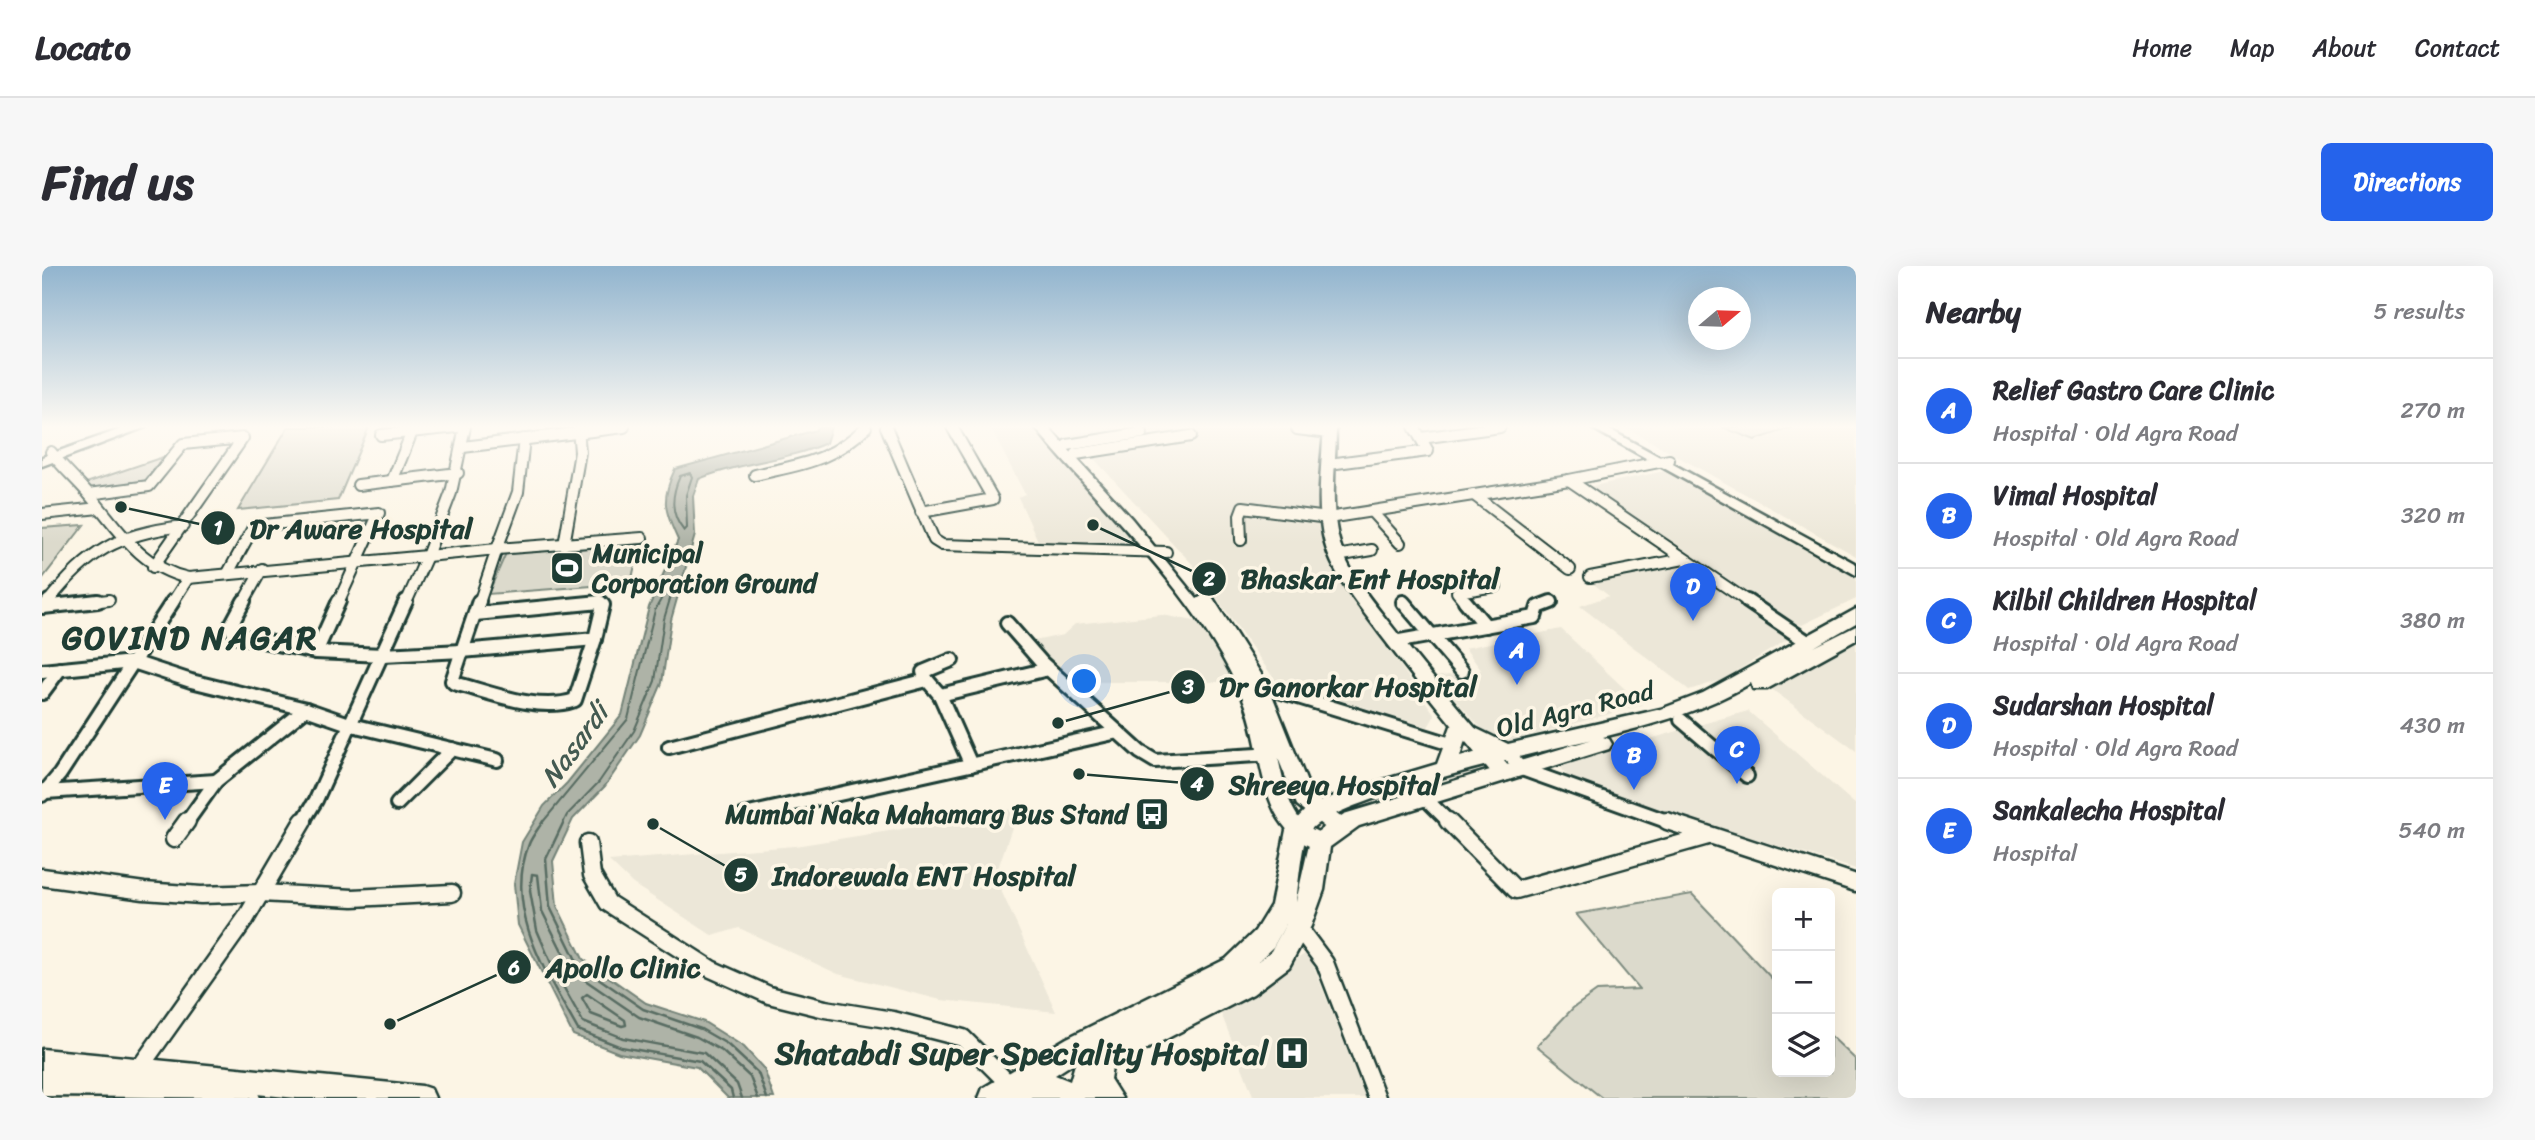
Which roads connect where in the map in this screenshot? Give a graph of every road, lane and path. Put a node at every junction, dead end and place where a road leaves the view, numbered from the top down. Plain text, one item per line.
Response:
1 (58, 466) edge
2 (165, 466) edge
3 (224, 466) edge
4 (398, 466) edge
5 (459, 466) edge
6 (521, 466) edge
7 (578, 466) edge
8 (792, 466) edge
9 (903, 466) edge
10 (974, 466) edge
11 (1078, 466) edge
12 (1085, 466) edge
13 (1329, 466) edge
14 (1641, 466) edge
15 (1673, 466) edge
16 (1674, 466) edge
17 (458, 473) junction
18 (755, 475) dead end
19 (1569, 480) junction
20 (392, 481) junction
21 (358, 485) dead end
22 (89, 494) junction
23 (1474, 495) junction
24 (99, 508) junction
25 (921, 512) junction
26 (1371, 512) junction
27 (42, 514) edge
28 (1328, 518) junction
29 (183, 526) junction
30 (1644, 526) junction
31 (1656, 535) dead end
32 (642, 538) dead end
33 (124, 540) junction
34 (1241, 540) dead end
35 (1400, 543) dead end
36 (564, 545) junction
37 (497, 549) junction
38 (1372, 550) dead end
39 (1159, 552) junction
40 (426, 556) junction
41 (1337, 556) junction
42 (1684, 559) junction
43 (357, 561) junction
44 (1856, 562) edge
45 (153, 567) junction
46 (262, 569) junction
47 (1570, 569) dead end
48 (1856, 570) edge
49 (228, 573) junction
50 (1590, 577) dead end
51 (188, 578) junction
52 (1496, 586) dead end
53 (109, 600) dead end
54 (1403, 602) dead end
55 (1550, 603) dead end
56 (44, 607) edge
57 (475, 614) junction
58 (1856, 615) edge
59 (1007, 624) dead end
60 (1486, 626) junction
61 (1856, 632) edge
62 (1430, 635) junction
63 (594, 639) junction
64 (1806, 641) junction
65 (1394, 642) junction
66 (462, 651) junction
67 (316, 652) junction
68 (383, 656) junction
69 (952, 660) dead end
70 (133, 662) junction
71 (1048, 668) junction
72 (60, 669) junction
73 (42, 671) edge
74 (1462, 671) dead end
75 (927, 680) junction
76 (1259, 685) junction
77 (42, 693) edge
78 (940, 695) junction
79 (306, 709) junction
80 (1681, 720) junction
81 (352, 725) junction
82 (1118, 732) junction
83 (1460, 736) junction
84 (669, 747) dead end
85 (452, 749) junction
86 (1276, 754) junction
87 (1491, 756) junction
88 (497, 760) dead end
89 (971, 765) junction
90 (1446, 769) junction
91 (1507, 773) junction
92 (1747, 776) dead end
93 (216, 781) junction
94 (43, 793) edge
95 (1426, 799) junction
96 (397, 804) dead end
97 (1317, 811) junction
98 (744, 815) dead end
99 (1346, 824) junction
100 (1297, 830) junction
101 (1708, 836) junction
102 (174, 839) dead end
103 (1319, 842) junction
104 (588, 843) dead end
105 (42, 877) edge
106 (1856, 883) edge
107 (261, 893) junction
108 (452, 893) dead end
109 (1291, 916) junction
110 (1102, 1046) junction
111 (42, 1061) edge
112 (138, 1070) junction
113 (42, 1083) edge
114 (1002, 1093) edge
115 (246, 1098) edge
116 (422, 1098) edge
117 (1079, 1098) edge
118 (1108, 1098) edge
119 (1377, 1098) edge

1 - 22 street
2 - 22 street
3 - 29 street
4 - 20 street
5 - 17 street
6 - 37 street
7 - 36 street
8 - 18 street
9 - 25 street
10 - 25 street
11 - 39 main road
12 - 39 main road
13 - 28 main road
14 - 19 street
15 - 48 main road
16 - 44 main road
17 - 20 street
17 - 40 street
19 - 23 street
19 - 30 street
20 - 21 street
22 - 24 street
23 - 26 street
23 - 47 street
24 - 27 street
24 - 33 street
25 - 39 street
26 - 28 street
26 - 35 street
28 - 34 street
28 - 41 main road
29 - 33 street
29 - 45 street
30 - 31 street
30 - 42 street
32 - 36 street
33 - 45 street
33 - 56 street
36 - 37 street
37 - 40 street
37 - 57 street
38 - 41 street
39 - 76 main road
39 - 86 main road
40 - 43 street
40 - 68 street
41 - 65 main road
42 - 50 street
42 - 64 street
43 - 46 street
43 - 49 street
43 - 67 street
45 - 51 street
46 - 49 street
46 - 67 street
49 - 51 street
51 - 70 street
52 - 60 street
53 - 56 street
54 - 62 street
55 - 60 street
57 - 63 street
57 - 66 street
58 - 64 main road, Old Agra Road
59 - 71 street
60 - 62 street
61 - 80 main road, Old Agra Road
62 - 65 street
62 - 74 street
63 - 66 street
63 - 66 street
64 - 87 main road, Old Agra Road
65 - 83 main road
66 - 68 street
67 - 68 street
68 - 81 street
69 - 75 street
70 - 72 street
70 - 79 street
70 - 94 street
71 - 78 street
71 - 82 street
72 - 73 street
72 - 77 street
75 - 78 street
75 - 84 street
76 - 83 street
76 - 86 main road
78 - 89 street
79 - 81 street
79 - 93 street
80 - 91 main road, Old Agra Road
80 - 92 street
81 - 85 street
81 - 107 street
82 - 86 street
82 - 89 street
83 - 87 main road
83 - 87 main road
83 - 90 main road
85 - 88 street
85 - 96 street
86 - 97 main road
86 - 100 main road
87 - 90 main road, Old Agra Road
87 - 91 main road
87 - 91 street
89 - 98 street
90 - 97 main road, Old Agra Road
91 - 95 main road, Old Agra Road
91 - 101 street
93 - 94 street
93 - 102 street
95 - 99 main road, Old Agra Road
95 - 101 street
97 - 99 main road
97 - 100 main road, Old Agra Road
99 - 103 main road, Old Agra Road
100 - 103 main road
100 - 109 main road
101 - 106 street
103 - 109 main road
104 - 114 street
105 - 107 street
107 - 108 street
107 - 112 street
109 - 110 main road
109 - 119 street
110 - 114 main road
110 - 117 main road
110 - 118 main road
111 - 112 main road
112 - 116 main road
113 - 115 main road
114 - 117 main road

